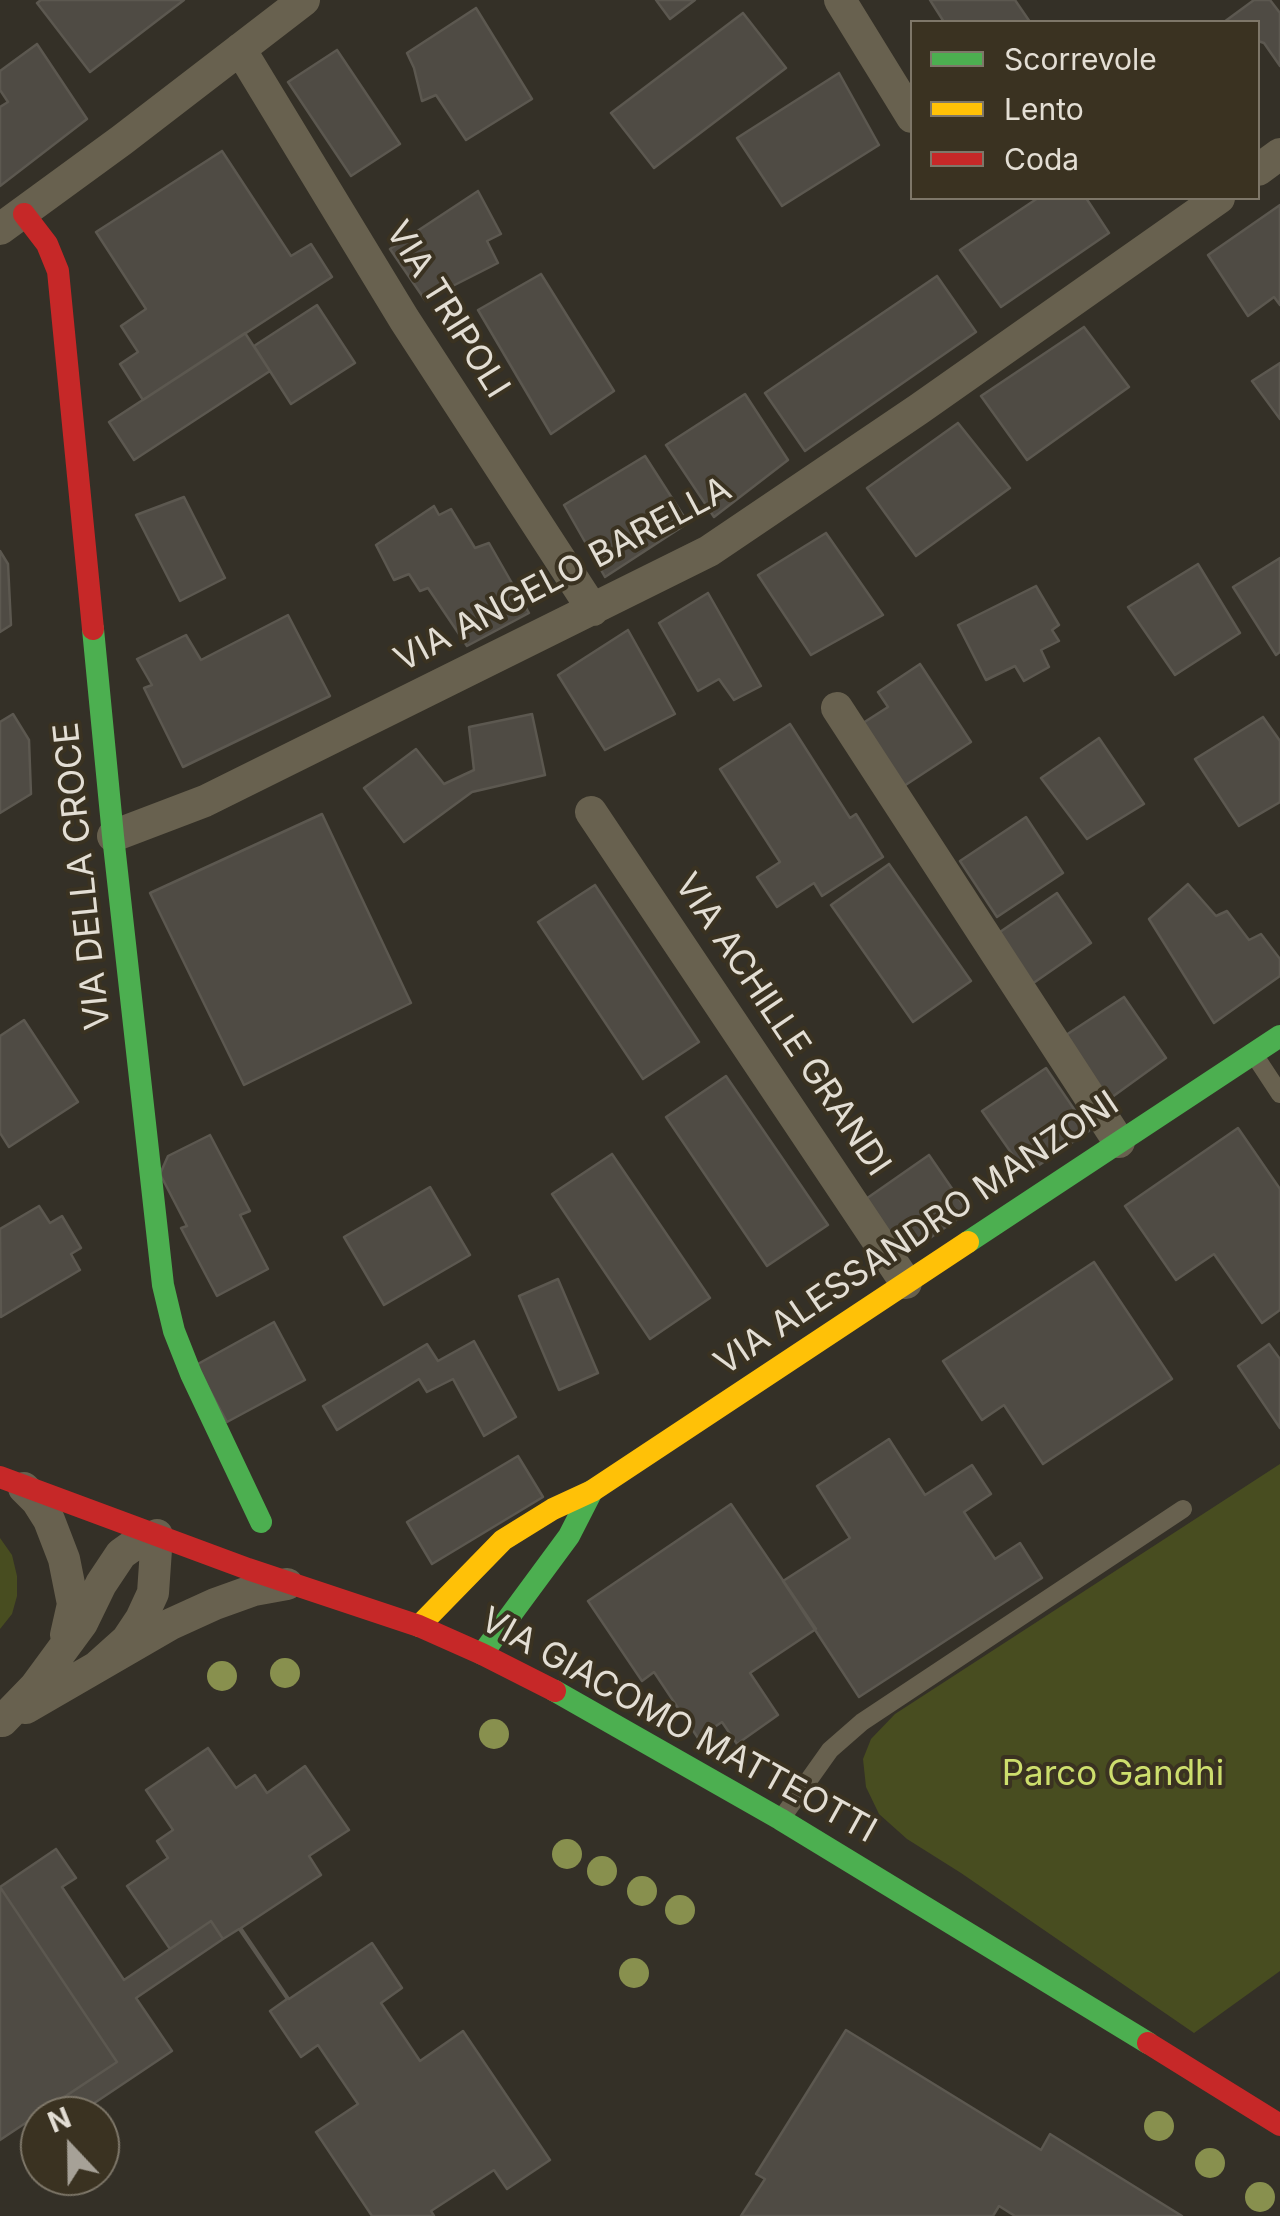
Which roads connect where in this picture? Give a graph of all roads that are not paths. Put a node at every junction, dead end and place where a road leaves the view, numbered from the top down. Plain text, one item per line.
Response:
1 (304, 0) edge
2 (840, 0) edge
3 (240, 50) junction
4 (910, 114) edge
5 (1215, 200) edge
6 (12, 222) edge
7 (594, 610) junction
8 (837, 708) dead end
9 (591, 812) dead end
10 (113, 836) junction
11 (1280, 1036) edge
12 (1254, 1054) junction
13 (1280, 1094) edge
14 (1119, 1142) junction
15 (906, 1283) junction
16 (10, 1480) edge
17 (592, 1491) junction
18 (1182, 1510) dead end
19 (260, 1522) dead end
20 (156, 1535) junction
21 (292, 1584) junction
22 (418, 1626) junction
23 (60, 1651) junction
24 (482, 1654) junction
25 (98, 1666) junction
26 (1, 1721) edge
27 (780, 1819) junction
28 (1280, 2125) edge

1 - 3 street
2 - 4 street
3 - 6 street
3 - 7 street, VIA TRIPOLI
5 - 7 street, VIA ANGELO BARELLA
6 - 10 street, VIA DELLA CROCE
7 - 10 street, VIA ANGELO BARELLA
8 - 14 street
9 - 15 street, VIA ACHILLE GRANDI
10 - 19 street, VIA DELLA CROCE
11 - 12 street, VIA ALESSANDRO MANZONI
12 - 13 lane
12 - 14 street, VIA ALESSANDRO MANZONI
14 - 15 street, VIA ALESSANDRO MANZONI
15 - 17 street, VIA ALESSANDRO MANZONI
16 - 20 street, VIA GIACOMO MATTEOTTI
16 - 23 street
17 - 22 street, VIA ALESSANDRO MANZONI
17 - 24 street, VIA ALESSANDRO MANZONI
18 - 27 lane
20 - 21 street, VIA GIACOMO MATTEOTTI
20 - 23 street
20 - 25 street
21 - 22 street, VIA GIACOMO MATTEOTTI
21 - 25 street
22 - 24 street, VIA GIACOMO MATTEOTTI
23 - 26 street
24 - 27 street, VIA GIACOMO MATTEOTTI
25 - 26 street
27 - 28 street, VIA GIACOMO MATTEOTTI

